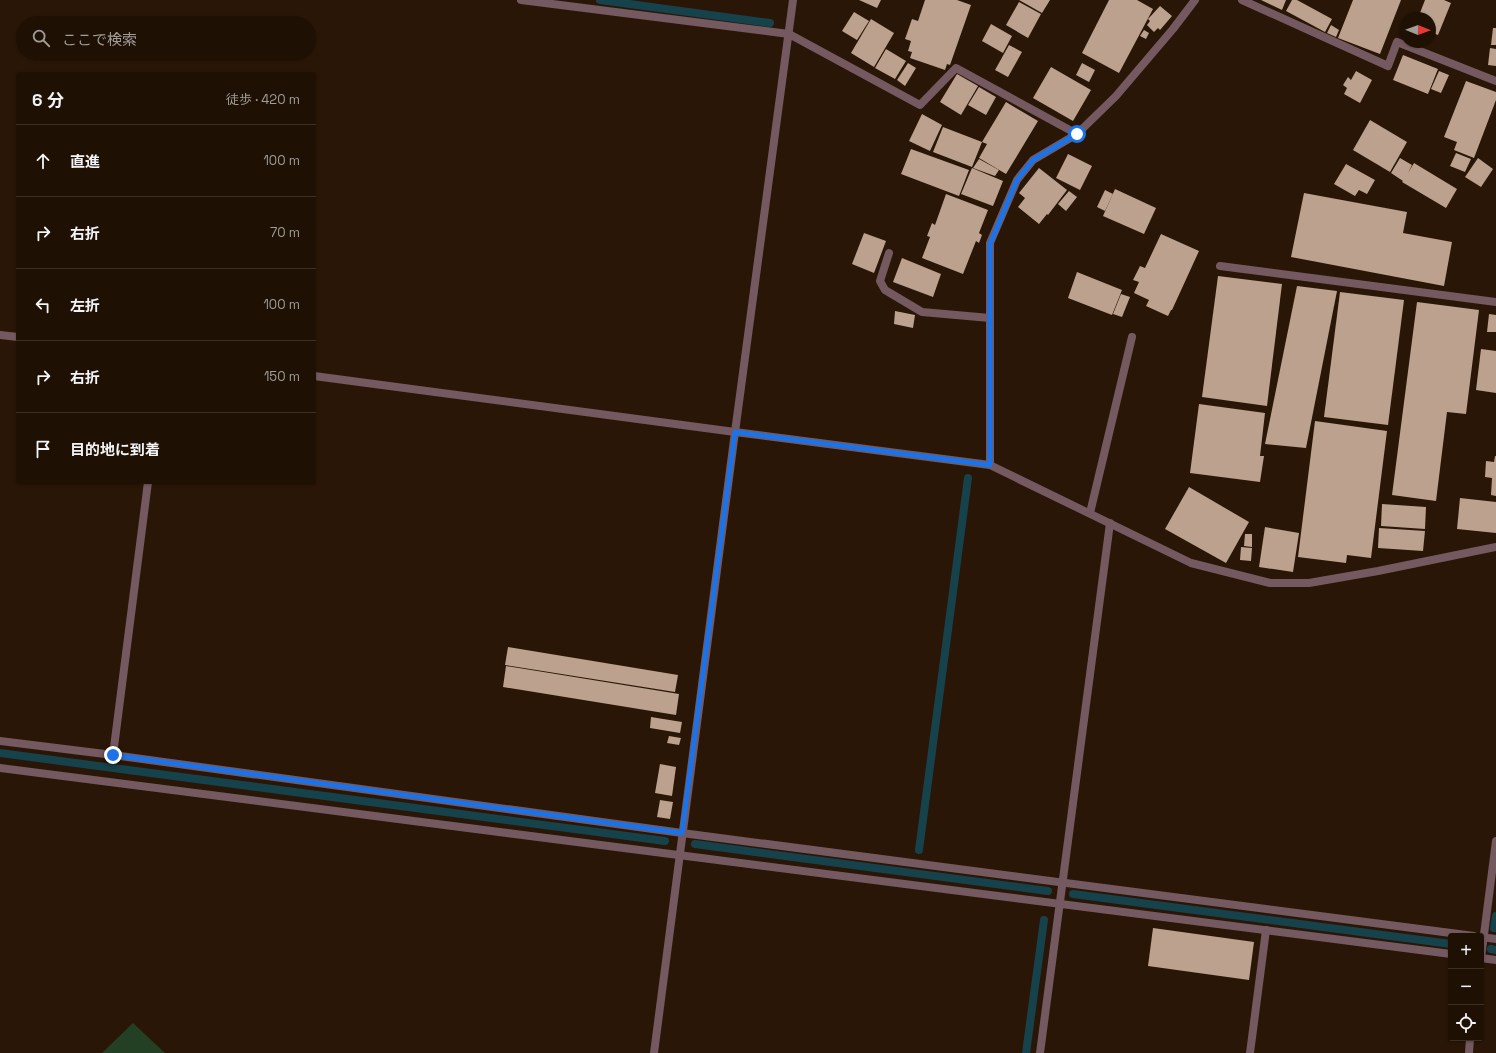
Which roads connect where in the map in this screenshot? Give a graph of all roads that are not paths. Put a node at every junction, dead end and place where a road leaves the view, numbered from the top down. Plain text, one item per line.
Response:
1 (521, 0) edge
2 (793, 0) edge
3 (1195, 0) edge
4 (1242, 0) edge
5 (788, 34) junction
6 (1496, 81) edge
7 (1077, 134) junction
8 (889, 253) dead end
9 (1220, 266) dead end
10 (1496, 302) edge
11 (990, 318) junction
12 (0, 335) edge
13 (16, 337) edge
14 (1132, 337) dead end
15 (316, 376) edge
16 (735, 432) junction
17 (990, 465) junction
18 (148, 484) edge
19 (1090, 513) junction
20 (1110, 523) junction
21 (1496, 547) edge
22 (0, 741) edge
23 (113, 755) junction
24 (0, 768) edge
25 (682, 833) junction
26 (1496, 841) edge
27 (679, 855) junction
28 (1062, 882) junction
29 (1060, 904) junction
30 (1266, 930) junction
31 (1451, 933) edge
32 (1483, 933) edge
33 (1484, 937) edge
34 (1496, 939) edge
35 (1448, 954) edge
36 (1484, 958) edge
37 (1496, 960) edge
38 (1470, 1041) edge
39 (654, 1053) edge
40 (1040, 1053) edge
41 (1250, 1053) edge
42 (1468, 1053) edge

1 - 5 street
2 - 5 street
3 - 7 street
4 - 6 street
5 - 7 street
5 - 16 street
7 - 11 street
8 - 11 street
9 - 10 street
11 - 17 street
12 - 13 street
14 - 19 street
15 - 16 street
16 - 17 street
16 - 25 street
17 - 19 street
18 - 23 street
19 - 20 street
20 - 21 street
20 - 28 street
22 - 23 street
23 - 25 street
24 - 27 street
25 - 27 street
25 - 28 street
26 - 32 street
27 - 29 street
27 - 39 street
28 - 29 street
28 - 31 street
29 - 30 street
29 - 40 street
30 - 35 street
30 - 41 street
33 - 34 street
36 - 37 street
38 - 42 street

